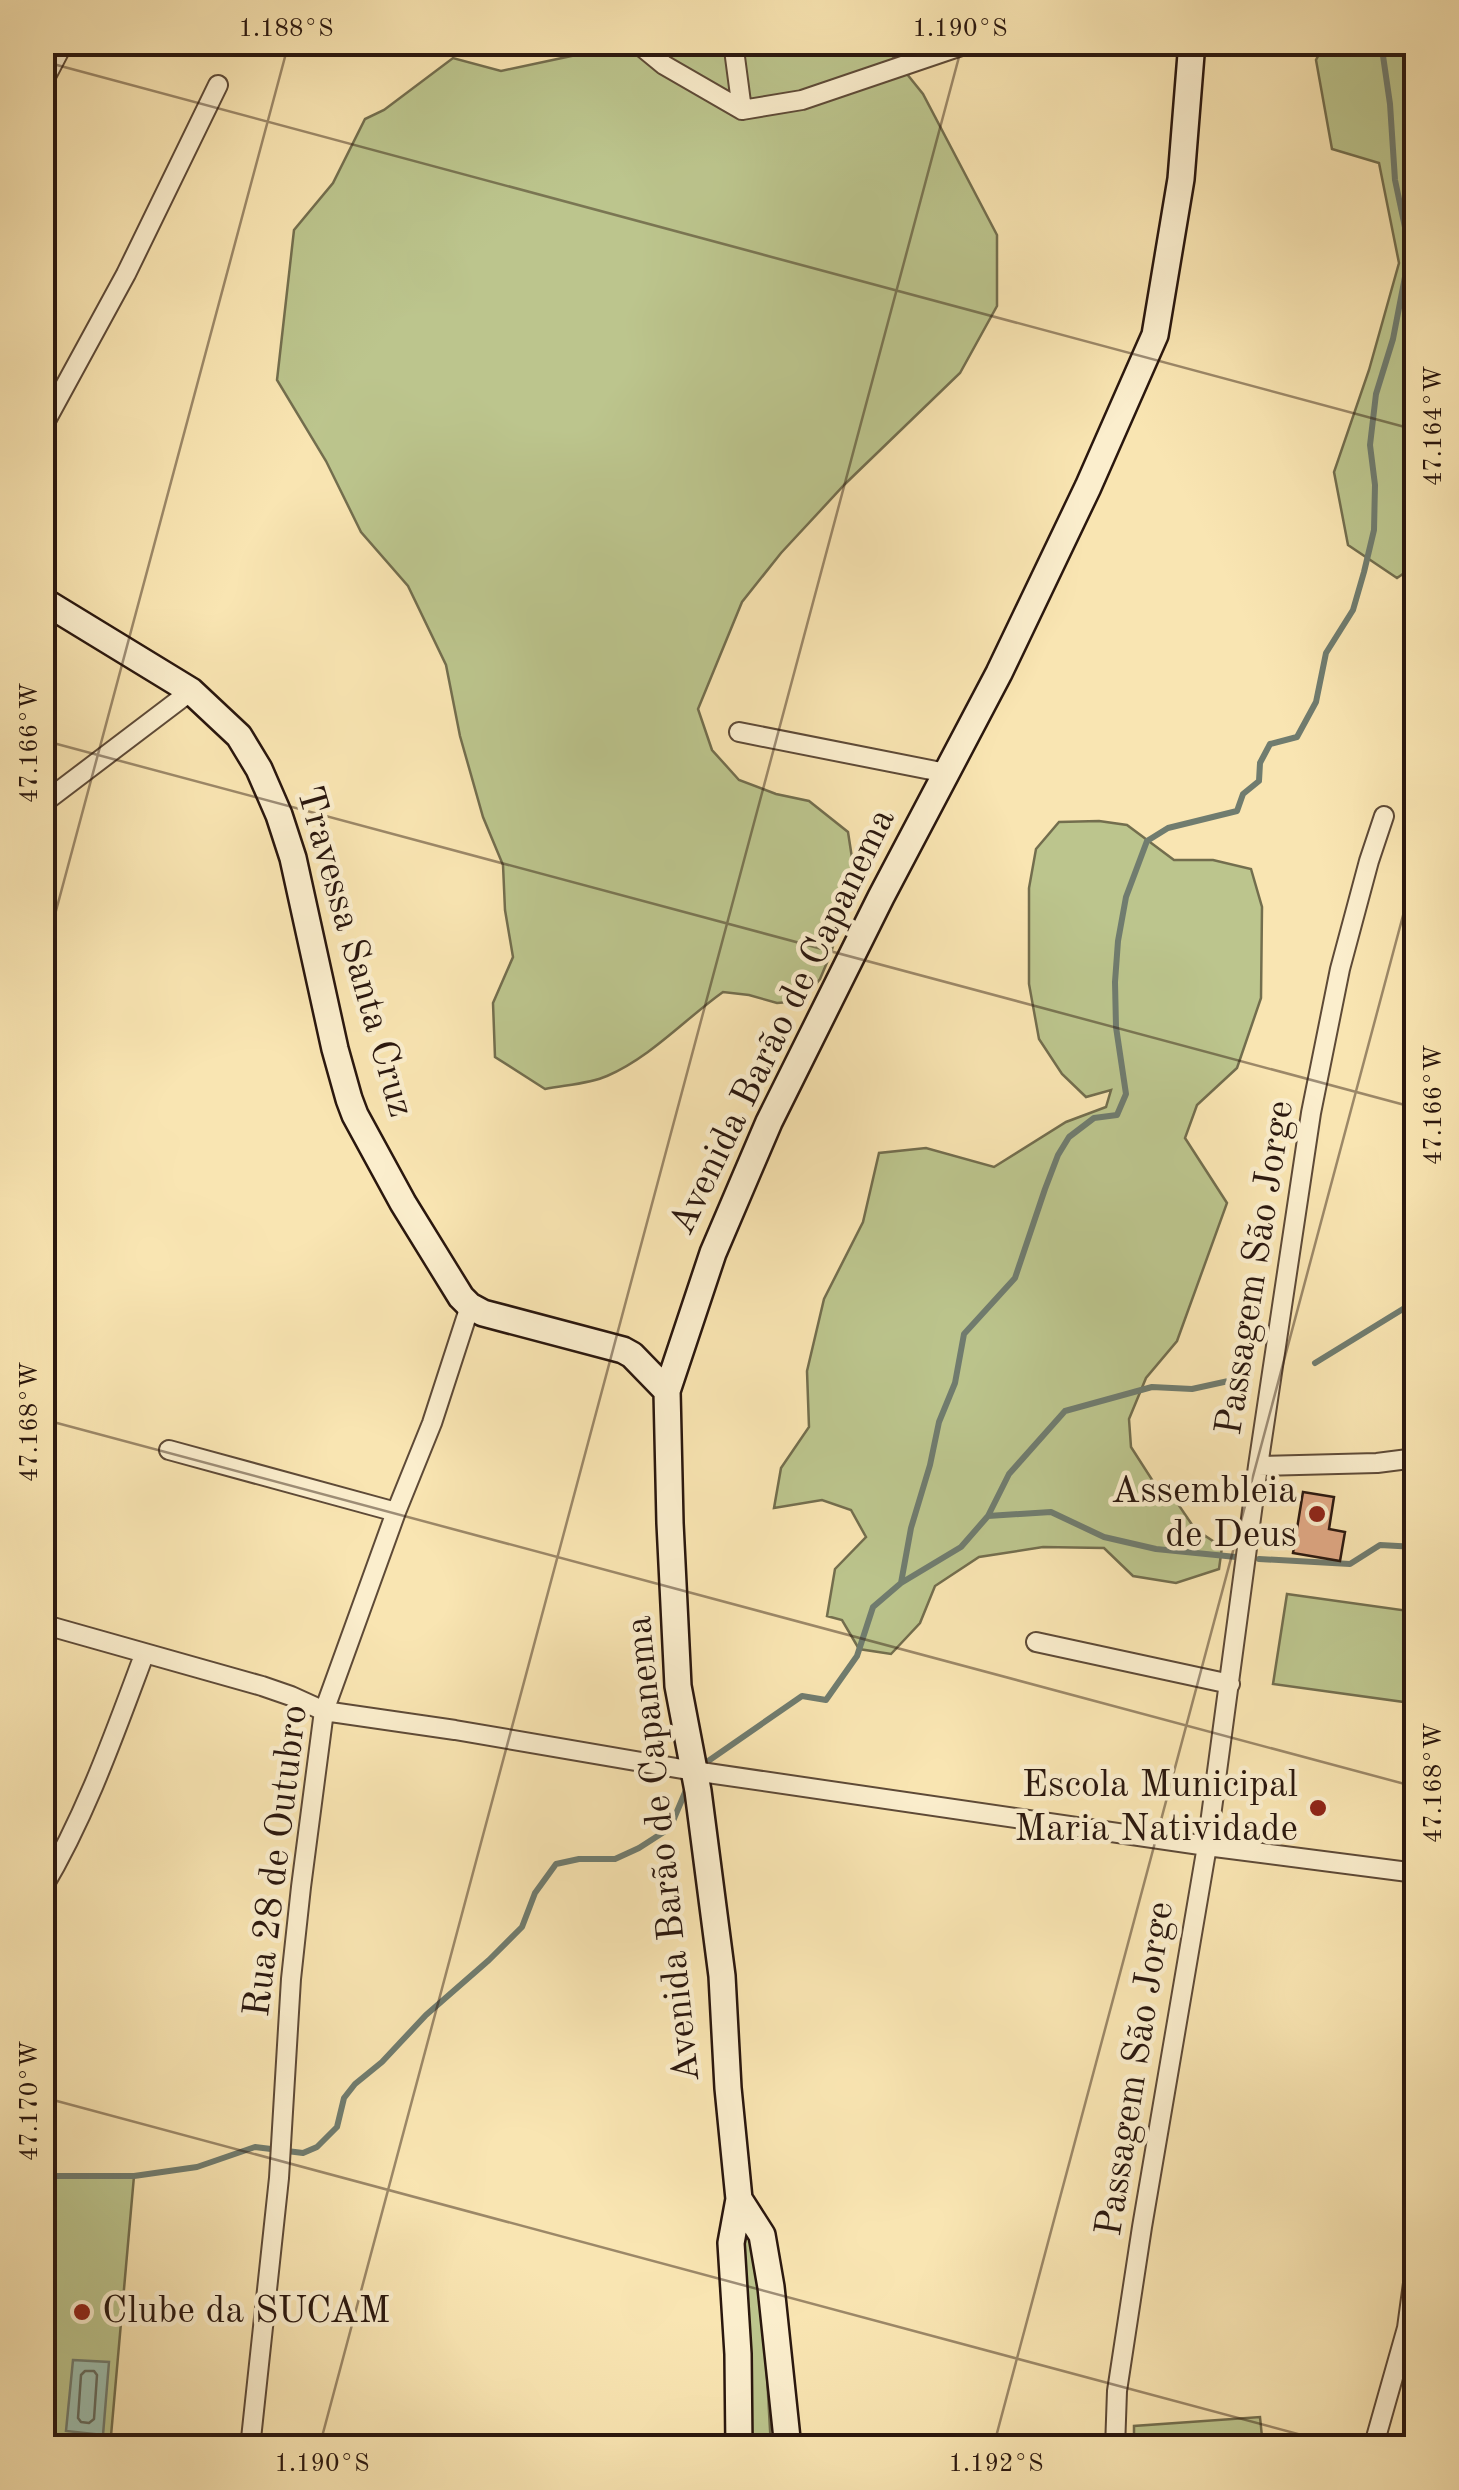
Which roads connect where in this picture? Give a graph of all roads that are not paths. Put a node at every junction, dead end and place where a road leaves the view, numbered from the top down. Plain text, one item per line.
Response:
1 (64, 42) edge
2 (636, 42) edge
3 (733, 42) edge
4 (973, 42) edge
5 (1192, 42) edge
6 (42, 84) edge
7 (218, 85) dead end
8 (742, 110) junction
9 (42, 428) edge
10 (42, 600) edge
11 (192, 691) junction
12 (739, 732) dead end
13 (946, 773) junction
14 (42, 804) edge
15 (1384, 816) dead end
16 (470, 1306) junction
17 (667, 1391) junction
18 (170, 1450) dead end
19 (1416, 1458) edge
20 (1258, 1466) junction
21 (396, 1512) junction
22 (42, 1624) edge
23 (1036, 1642) dead end
24 (144, 1654) junction
25 (1230, 1684) junction
26 (324, 1711) junction
27 (694, 1771) junction
28 (1206, 1846) junction
29 (1416, 1873) edge
30 (42, 1889) edge
31 (739, 2199) junction
32 (1416, 2261) edge
33 (1412, 2330) edge
34 (250, 2448) edge
35 (739, 2448) edge
36 (788, 2448) edge
37 (1115, 2448) edge
38 (1373, 2448) edge

1 - 6 street
2 - 8 street
3 - 8 street
4 - 8 street
5 - 13 street, Avenida Barão de Capanema
7 - 9 street
10 - 11 street, Travessa Santa Cruz
11 - 14 street
11 - 16 street, Travessa Santa Cruz
12 - 13 street
13 - 17 street, Avenida Barão de Capanema
15 - 20 street, Passagem São Jorge
16 - 17 street
16 - 21 street, Rua 28 de Outubro
17 - 27 street, Avenida Barão de Capanema
18 - 21 street
19 - 20 street
20 - 25 street, Passagem São Jorge
21 - 26 street, Rua 28 de Outubro
22 - 24 street
23 - 25 street
24 - 26 street
24 - 30 street
25 - 28 street, Passagem São Jorge
26 - 27 street
26 - 34 street, Rua 28 de Outubro
27 - 28 street
27 - 31 street, Avenida Barão de Capanema
28 - 29 street
28 - 37 street, Passagem São Jorge
31 - 35 street, Avenida Barão de Capanema
31 - 36 street, Avenida Barão de Capanema
32 - 33 street
33 - 38 street

